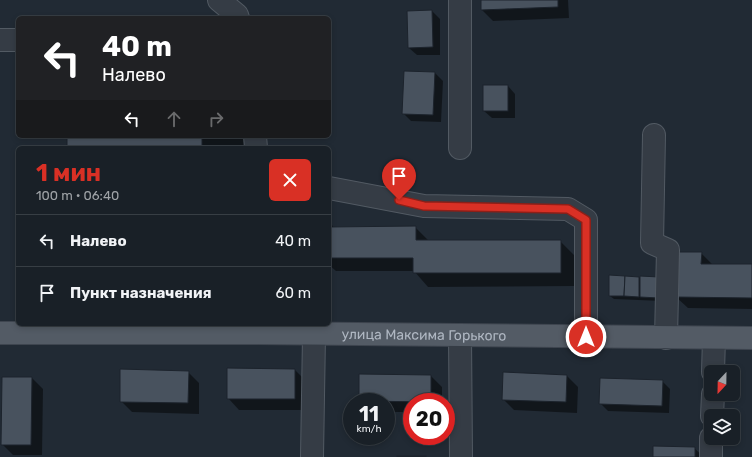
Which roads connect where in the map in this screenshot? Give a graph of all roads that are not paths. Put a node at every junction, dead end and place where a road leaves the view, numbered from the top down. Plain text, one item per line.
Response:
1 (219, 0) edge
2 (460, 0) edge
3 (236, 16) edge
4 (0, 40) edge
5 (16, 40) edge
6 (654, 135) dead end
7 (460, 148) dead end
8 (331, 188) edge
9 (257, 329) edge
10 (0, 334) edge
11 (314, 335) junction
12 (460, 336) junction
13 (586, 337) junction
14 (666, 338) junction
15 (714, 338) junction
16 (752, 338) edge
17 (713, 365) edge
18 (711, 445) edge
19 (312, 457) edge
20 (461, 457) edge
21 (711, 457) edge

1 - 3 street
2 - 7 street
4 - 5 street
6 - 14 street
8 - 13 street
9 - 10 main road, улица Максима Горького
9 - 11 main road, улица Максима Горького
11 - 12 main road, улица Максима Горького
11 - 19 street
12 - 13 main road, улица Максима Горького
12 - 20 street
13 - 14 main road, улица Максима Горького
14 - 15 main road, улица Максима Горького
15 - 16 main road, улица Максима Горького
15 - 17 street
18 - 21 street

